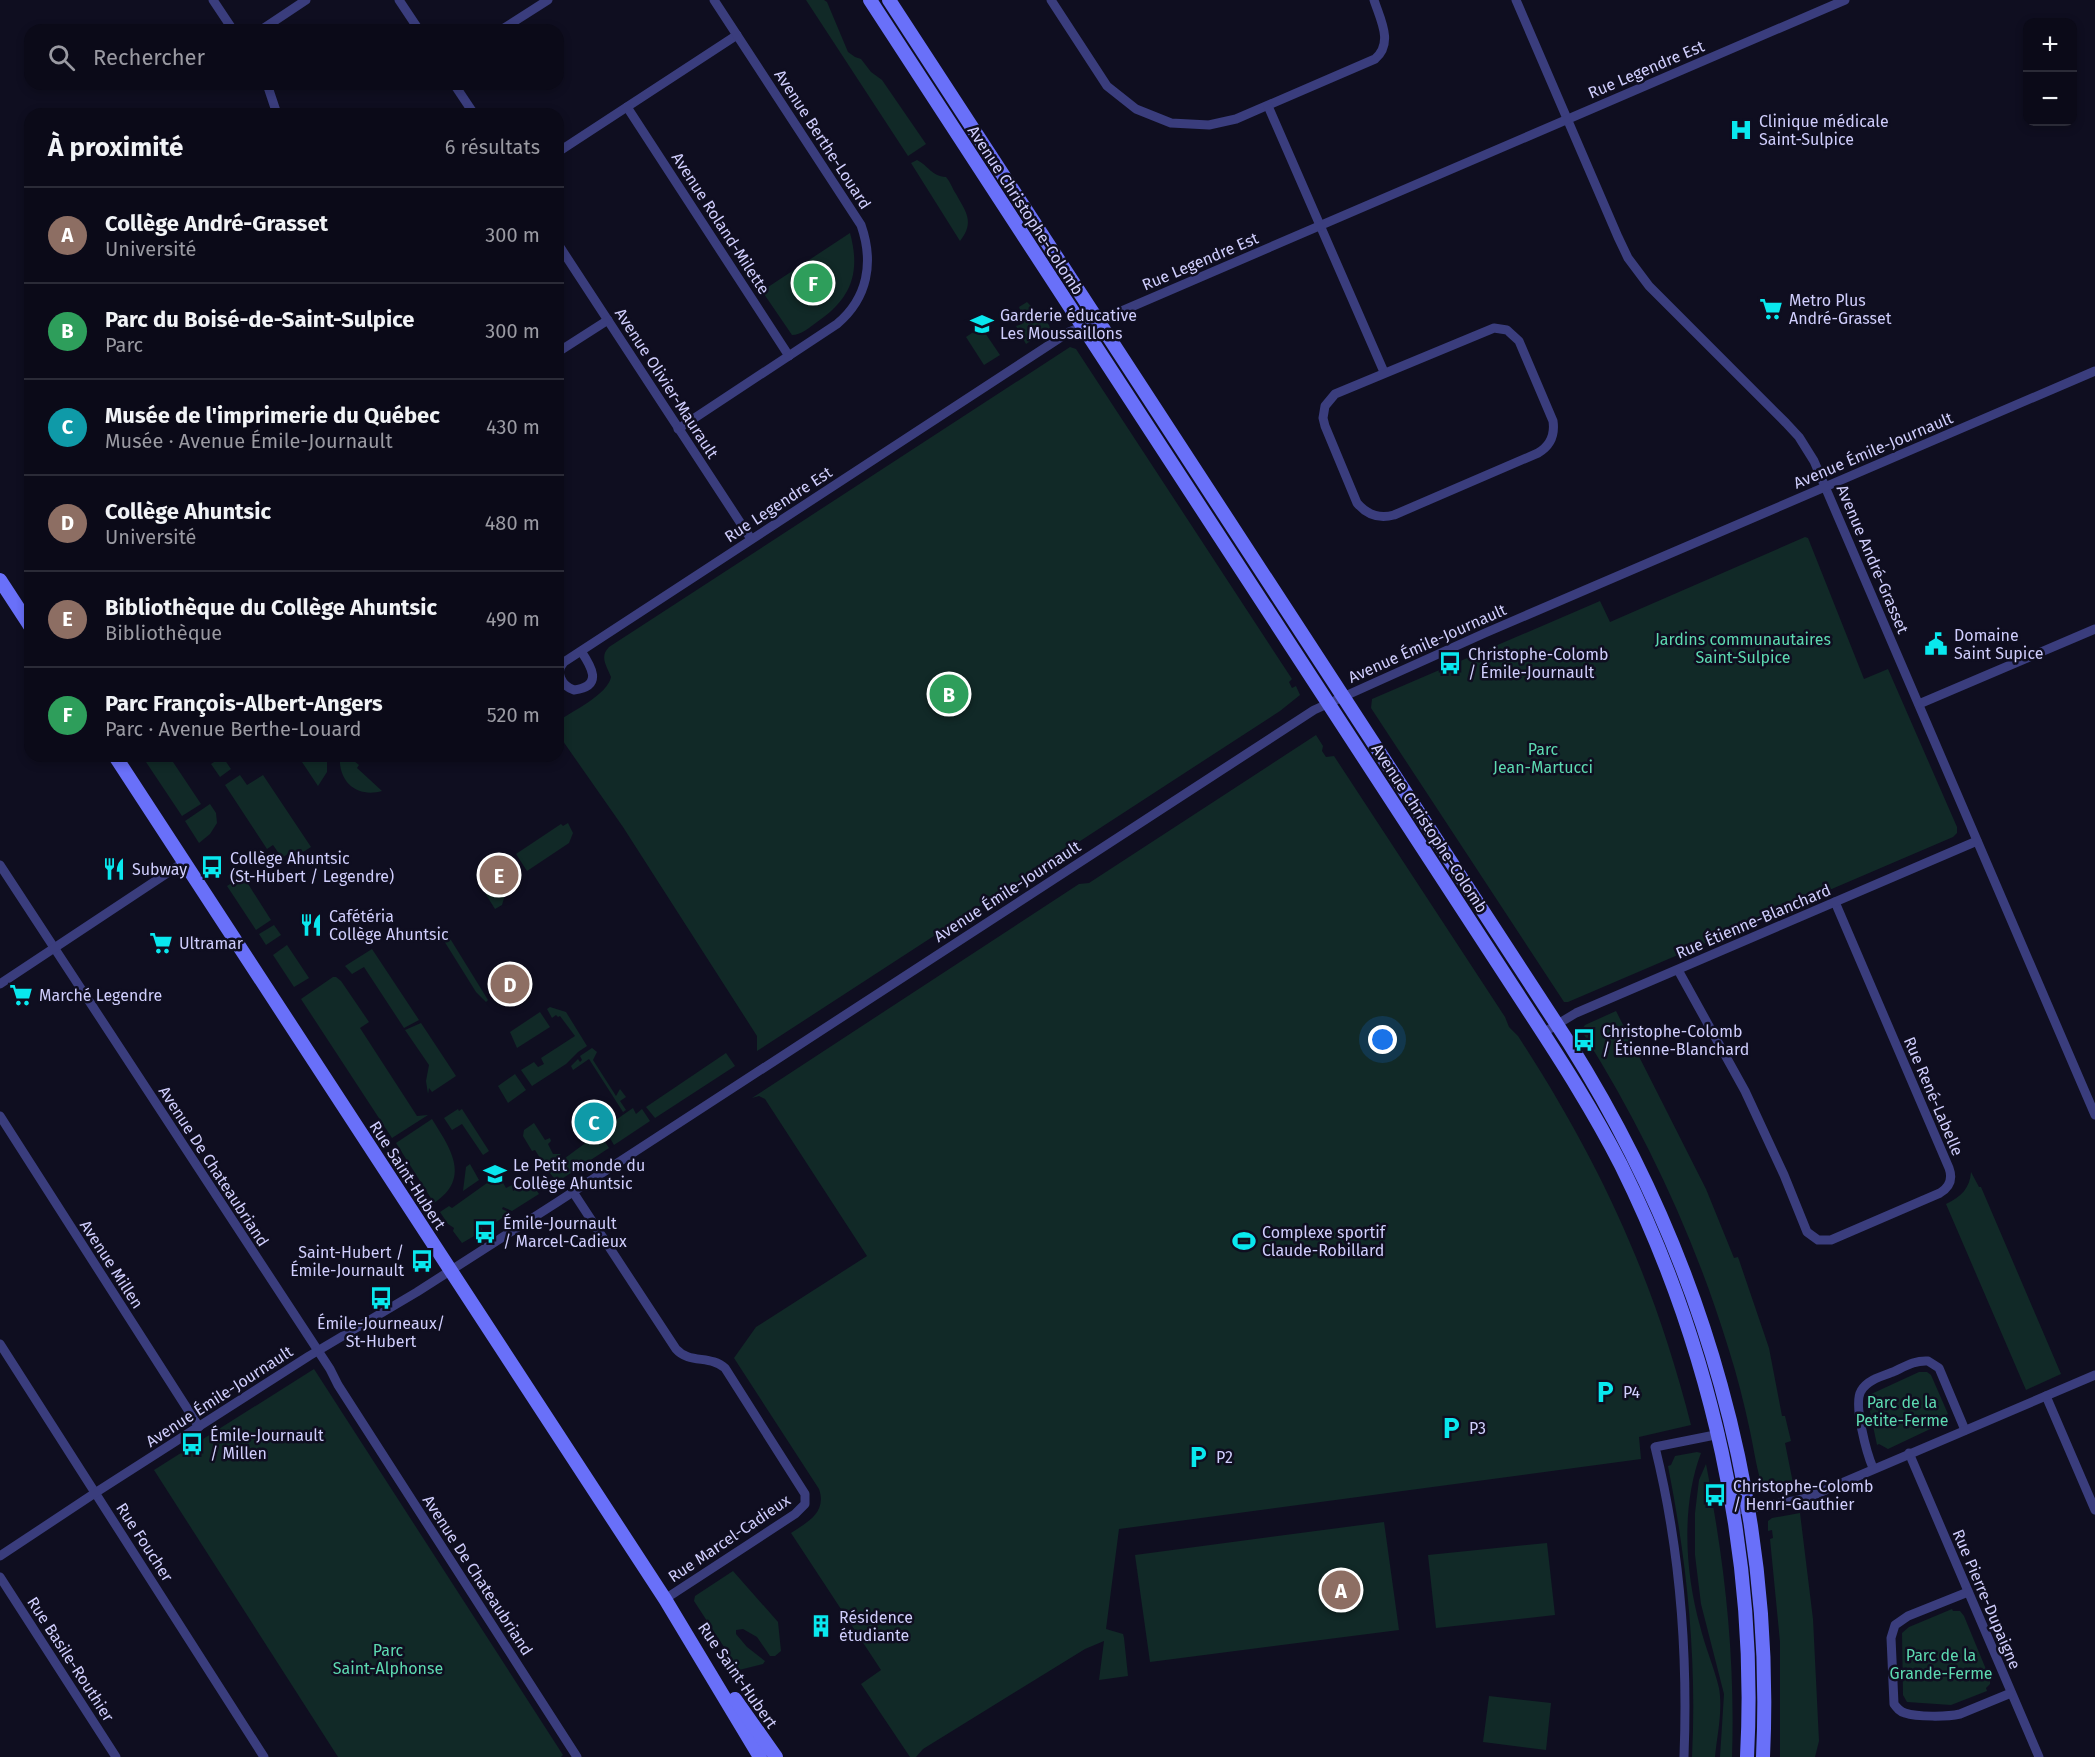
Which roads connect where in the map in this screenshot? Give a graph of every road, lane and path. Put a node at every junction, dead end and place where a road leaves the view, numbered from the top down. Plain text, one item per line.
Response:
1 (213, 0) edge
2 (306, 0) edge
3 (399, 0) edge
4 (548, 0) edge
5 (714, 0) edge
6 (870, 0) edge
7 (889, 0) edge
8 (1051, 0) edge
9 (1374, 0) edge
10 (1516, 0) edge
11 (1845, 0) edge
12 (230, 24) edge
13 (270, 24) edge
14 (415, 24) edge
15 (510, 24) edge
16 (737, 35) junction
17 (269, 90) edge
18 (458, 90) edge
19 (1268, 105) junction
20 (627, 107) junction
21 (275, 108) edge
22 (470, 108) edge
23 (1568, 120) junction
24 (564, 148) edge
25 (1320, 226) junction
26 (564, 253) edge
27 (608, 320) junction
28 (1098, 320) junction
29 (1083, 326) junction
30 (564, 348) edge
31 (789, 356) junction
32 (2095, 371) edge
33 (1384, 372) junction
34 (678, 429) junction
35 (1826, 486) junction
36 (751, 539) junction
37 (0, 580) edge
38 (24, 617) edge
39 (2095, 629) edge
40 (580, 651) dead end
41 (1343, 696) junction
42 (1328, 703) junction
43 (1919, 704) junction
44 (119, 762) edge
45 (1977, 841) junction
46 (184, 862) junction
47 (0, 865) edge
48 (1835, 902) junction
49 (54, 949) junction
50 (1678, 970) junction
51 (0, 984) edge
52 (1557, 1024) junction
53 (1544, 1033) junction
54 (2095, 1115) edge
55 (0, 1116) edge
56 (573, 1192) junction
57 (450, 1270) junction
58 (0, 1344) edge
59 (318, 1351) junction
60 (2095, 1375) edge
61 (2046, 1396) junction
62 (199, 1427) junction
63 (1965, 1430) junction
64 (1733, 1432) junction
65 (1718, 1434) junction
66 (1909, 1454) junction
67 (1873, 1468) junction
68 (95, 1493) junction
69 (1748, 1508) junction
70 (2095, 1510) edge
71 (1733, 1511) junction
72 (0, 1556) edge
73 (0, 1577) edge
74 (1968, 1592) junction
75 (669, 1605) junction
76 (2011, 1693) junction
77 (116, 1757) edge
78 (264, 1757) edge
79 (578, 1757) edge
80 (760, 1757) edge
81 (776, 1757) edge
82 (1684, 1757) edge
83 (1748, 1757) edge
84 (1763, 1757) edge
85 (2039, 1757) edge

1 - 12 street
2 - 13 street
3 - 14 street
4 - 15 street
5 - 16 street, Avenue Berthe-Louard
6 - 29 main road, Avenue Christophe-Colomb
7 - 28 main road, Avenue Christophe-Colomb
8 - 19 street
9 - 19 street
10 - 23 street, Avenue André-Grasset
11 - 23 street, Rue Legendre Est
16 - 20 street
16 - 31 street, Avenue Berthe-Louard
17 - 21 street
18 - 22 street
19 - 25 street
20 - 24 street
20 - 31 street, Avenue Roland-Milette
23 - 25 street, Rue Legendre Est
23 - 35 street, Avenue André-Grasset
25 - 28 street, Rue Legendre Est
25 - 33 street
26 - 27 street, Avenue Olivier-Maurault
27 - 30 street
27 - 34 street, Avenue Olivier-Maurault
28 - 29 street, Rue Legendre Est
28 - 41 main road, Avenue Christophe-Colomb
29 - 36 street, Rue Legendre Est
29 - 42 main road, Avenue Christophe-Colomb
31 - 34 street, Avenue Berthe-Louard
32 - 35 street, Avenue Émile-Journault
33 - 33 street
34 - 36 street, Avenue Olivier-Maurault
35 - 41 street, Avenue Émile-Journault
35 - 43 street, Avenue André-Grasset
36 - 40 street, Rue Legendre Est
37 - 38 main road
39 - 43 street
41 - 42 street, Avenue Émile-Journault
41 - 52 main road, Avenue Christophe-Colomb
42 - 53 main road, Avenue Christophe-Colomb
42 - 56 street, Avenue Émile-Journault
43 - 45 street, Avenue André-Grasset
44 - 46 main road, Rue Saint-Hubert
45 - 48 street, Rue Étienne-Blanchard
45 - 54 street, Avenue André-Grasset
46 - 49 street
46 - 57 main road, Rue Saint-Hubert
47 - 49 street, Avenue De Chateaubriand
48 - 50 street, Rue Étienne-Blanchard
48 - 50 street, Rue René-Labelle
49 - 51 street
49 - 59 street, Avenue De Chateaubriand
50 - 52 street, Rue Étienne-Blanchard
52 - 53 street, Rue Étienne-Blanchard
52 - 64 main road, Avenue Christophe-Colomb
53 - 65 main road, Avenue Christophe-Colomb
55 - 62 street, Avenue Millen
56 - 57 street, Avenue Émile-Journault
56 - 75 street, Rue Marcel-Cadieux
57 - 59 street, Avenue Émile-Journault
57 - 75 main road, Rue Saint-Hubert
58 - 68 street, Rue Foucher
59 - 62 street, Avenue Émile-Journault
59 - 79 street, Avenue De Chateaubriand
60 - 61 street
61 - 63 street
61 - 70 street
62 - 68 street, Avenue Émile-Journault
63 - 66 street
63 - 67 street
64 - 65 street
64 - 69 main road, Avenue Christophe-Colomb
65 - 71 main road, Avenue Christophe-Colomb
65 - 82 street
66 - 67 street
66 - 74 street, Rue Pierre-Dupaigne
67 - 69 street
68 - 72 street, Avenue Émile-Journault
68 - 78 street, Rue Foucher
69 - 71 street
69 - 84 main road, Avenue Christophe-Colomb
71 - 83 main road, Avenue Christophe-Colomb
73 - 77 street, Rue Basile-Routhier
74 - 76 street, Rue Pierre-Dupaigne
74 - 76 street
75 - 80 main road, Rue Saint-Hubert
75 - 81 main road, Rue Saint-Hubert
76 - 85 street, Rue Pierre-Dupaigne

